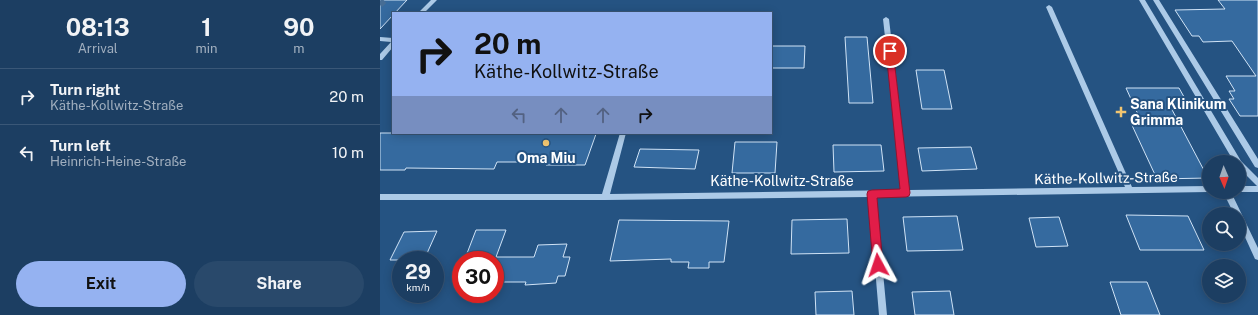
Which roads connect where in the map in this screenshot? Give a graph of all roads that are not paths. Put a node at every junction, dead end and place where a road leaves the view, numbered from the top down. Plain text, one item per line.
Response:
1 (434, 0) edge
2 (1142, 0) edge
3 (1156, 0) edge
4 (1049, 7) dead end
5 (423, 12) edge
6 (886, 19) dead end
7 (380, 39) edge
8 (392, 40) edge
9 (392, 44) edge
10 (380, 58) edge
11 (623, 134) edge
12 (1235, 155) edge
13 (1258, 165) edge
14 (1246, 170) edge
15 (1258, 183) edge
16 (1202, 189) edge
17 (1246, 189) edge
18 (1258, 189) edge
19 (1130, 190) junction
20 (906, 193) junction
21 (872, 194) junction
22 (380, 197) edge
23 (605, 197) junction
24 (1246, 231) edge
25 (1258, 256) edge
26 (884, 315) edge

1 - 5 street
2 - 12 street
3 - 13 street
4 - 19 street
6 - 20 street
7 - 8 street
9 - 10 street
11 - 23 street
14 - 15 street
16 - 19 street, Käthe-Kollwitz-Straße
17 - 18 street
19 - 20 street, Käthe-Kollwitz-Straße
20 - 21 street, Käthe-Kollwitz-Straße
21 - 23 street, Käthe-Kollwitz-Straße
21 - 26 street
22 - 23 street, Käthe-Kollwitz-Straße
24 - 25 street

